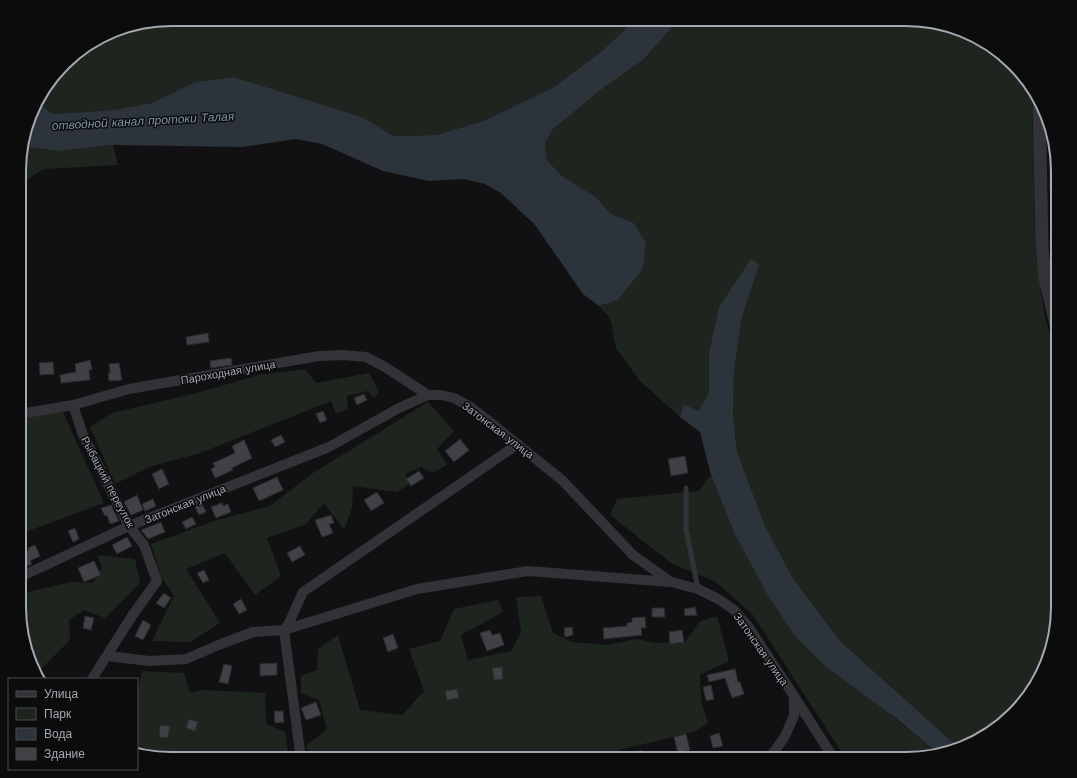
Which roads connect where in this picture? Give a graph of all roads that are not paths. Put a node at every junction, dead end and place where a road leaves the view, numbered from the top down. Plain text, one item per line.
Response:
1 (1039, 114) edge
2 (1051, 303) edge
3 (428, 395) junction
4 (73, 405) junction
5 (26, 413) edge
6 (518, 444) junction
7 (686, 488) dead end
8 (129, 526) junction
9 (26, 574) edge
10 (671, 582) junction
11 (698, 589) junction
12 (284, 630) junction
13 (108, 656) junction
14 (93, 678) edge
15 (794, 696) junction
16 (300, 752) edge
17 (774, 752) edge
18 (830, 752) edge

1 - 2 street
3 - 4 street, Пароходная улица
3 - 6 street, Затонская улица
3 - 8 street, Затонская улица
4 - 5 street, Пароходная улица
4 - 8 street, Рыбацкий переулок
6 - 10 street, Затонская улица
6 - 12 street
7 - 11 lane
8 - 9 street, Затонская улица
8 - 13 street, Рыбацкий переулок
10 - 11 street, Затонская улица
10 - 12 street
11 - 15 street, Затонская улица
12 - 13 street
12 - 16 street
13 - 14 street, Рыбацкий переулок
15 - 17 street
15 - 18 street, Затонская улица

